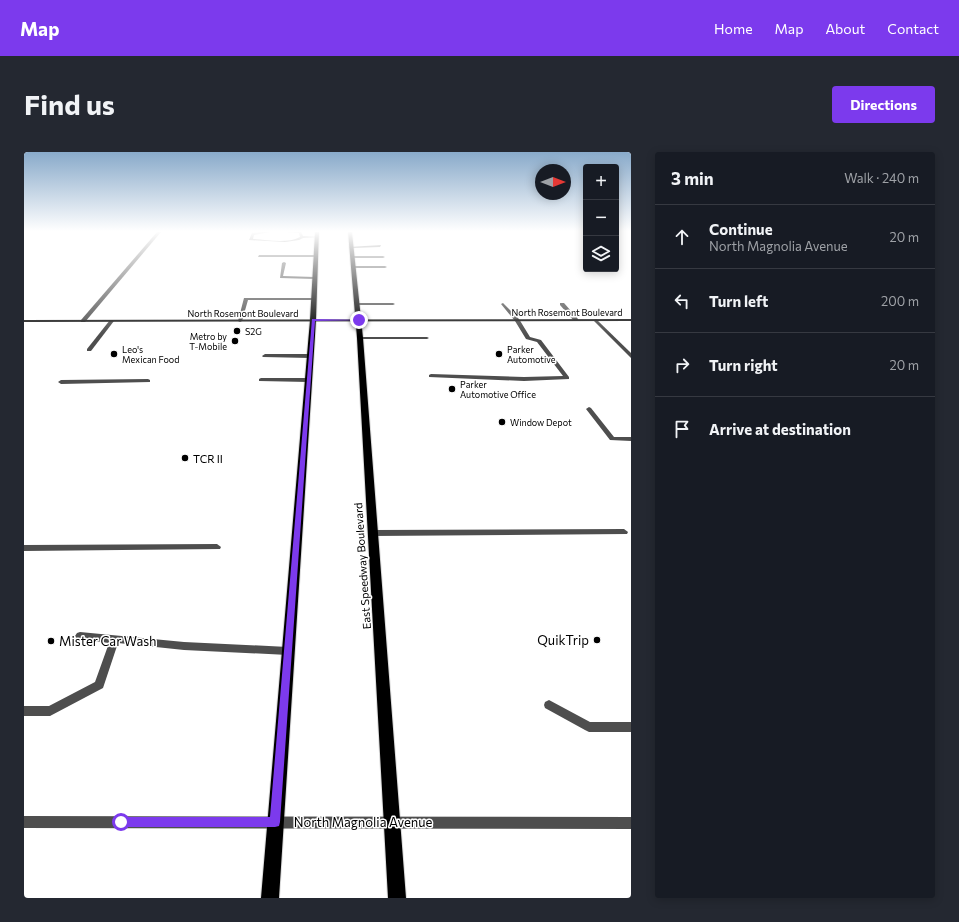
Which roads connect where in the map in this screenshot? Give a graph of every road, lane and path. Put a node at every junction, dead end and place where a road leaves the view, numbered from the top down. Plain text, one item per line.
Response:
1 (129, 267) edge
2 (283, 267) edge
3 (316, 267) edge
4 (353, 267) edge
5 (315, 278) junction
6 (314, 299) junction
7 (357, 304) junction
8 (393, 304) dead end
9 (504, 304) dead end
10 (562, 304) dead end
11 (313, 320) junction
12 (359, 320) junction
13 (517, 320) junction
14 (576, 320) junction
15 (596, 320) junction
16 (631, 320) edge
17 (24, 321) edge
18 (83, 321) junction
19 (112, 321) junction
20 (240, 321) junction
21 (360, 338) junction
22 (427, 338) dead end
23 (89, 350) dead end
24 (265, 356) dead end
25 (310, 356) junction
26 (631, 356) edge
27 (431, 376) dead end
28 (261, 380) dead end
29 (308, 380) junction
30 (148, 381) dead end
31 (61, 382) dead end
32 (589, 409) dead end
33 (631, 439) edge
34 (624, 532) dead end
35 (373, 533) junction
36 (24, 548) edge
37 (217, 548) dead end
38 (80, 636) dead end
39 (114, 639) junction
40 (288, 651) junction
41 (549, 705) dead end
42 (24, 711) edge
43 (631, 727) edge
44 (24, 822) edge
45 (275, 822) junction
46 (391, 823) junction
47 (631, 823) edge
48 (270, 898) edge
49 (397, 898) edge

1 - 18 street
2 - 5 street
3 - 5 main road
4 - 7 main road, East Speedway Boulevard
5 - 6 main road
6 - 11 main road
6 - 20 street
7 - 8 street
7 - 12 main road, East Speedway Boulevard
9 - 13 street
10 - 14 street
11 - 12 street, North Rosemont Boulevard
11 - 20 street, North Rosemont Boulevard
11 - 25 main road
12 - 13 street, North Rosemont Boulevard
12 - 21 main road, East Speedway Boulevard
13 - 14 street, North Rosemont Boulevard
13 - 27 street
14 - 15 street, North Rosemont Boulevard
15 - 16 street, North Rosemont Boulevard
15 - 26 street
17 - 18 street, North Rosemont Boulevard
18 - 19 street, North Rosemont Boulevard
19 - 20 street, North Rosemont Boulevard
19 - 23 street
21 - 22 street
21 - 35 main road, East Speedway Boulevard
24 - 25 street
25 - 29 main road
28 - 29 street
29 - 40 main road
30 - 31 street
32 - 33 street
34 - 35 street
35 - 46 main road, East Speedway Boulevard
36 - 37 street
38 - 39 street
39 - 40 street
39 - 42 street
40 - 45 main road
41 - 43 street
44 - 45 street, North Magnolia Avenue
45 - 46 street, North Magnolia Avenue
45 - 48 main road
46 - 47 street, North Magnolia Avenue
46 - 49 main road, East Speedway Boulevard

